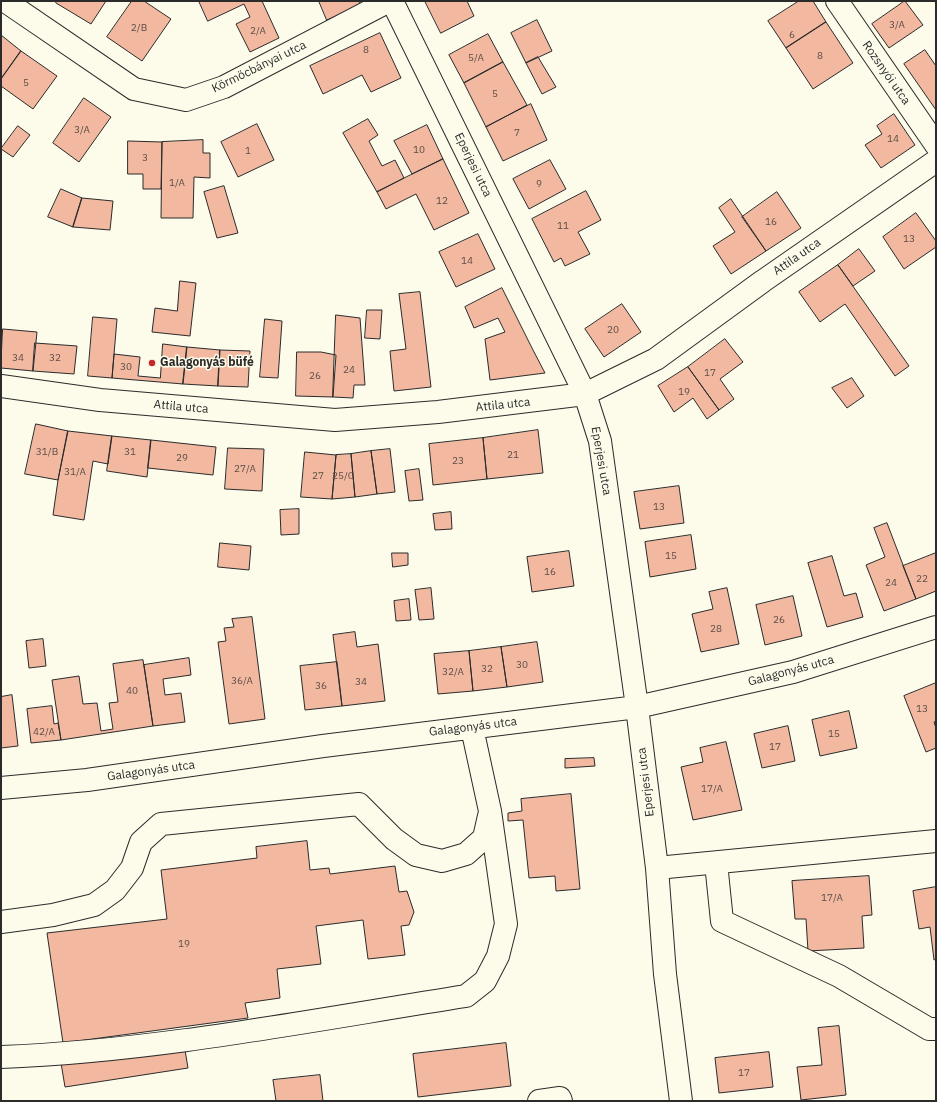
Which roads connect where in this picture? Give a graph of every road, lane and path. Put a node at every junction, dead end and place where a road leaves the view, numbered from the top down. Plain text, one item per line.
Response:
1 (5, 1) edge
2 (391, 1) edge
3 (836, 1) edge
4 (936, 145) edge
5 (936, 161) edge
6 (1, 386) edge
7 (585, 394) junction
8 (936, 627) edge
9 (637, 707) junction
10 (472, 728) junction
11 (1, 788) edge
12 (490, 811) junction
13 (936, 841) edge
14 (716, 863) junction
15 (657, 868) junction
16 (1, 922) edge
17 (936, 1029) edge
18 (1, 1057) edge
19 (539, 1101) edge
20 (561, 1101) edge
21 (681, 1101) edge

1 - 2 street, Körmöcbányai utca
2 - 7 street, Eperjesi utca
3 - 4 street, Rozsnyói utca
5 - 7 street, Attila utca
6 - 7 street, Attila utca
7 - 9 street, Eperjesi utca
8 - 9 street, Galagonyás utca
9 - 10 street, Galagonyás utca
9 - 15 street, Eperjesi utca
10 - 11 street, Galagonyás utca
10 - 12 street
12 - 16 street
12 - 18 street
13 - 14 street
14 - 15 street
14 - 17 street
15 - 21 street, Eperjesi utca
19 - 20 street

